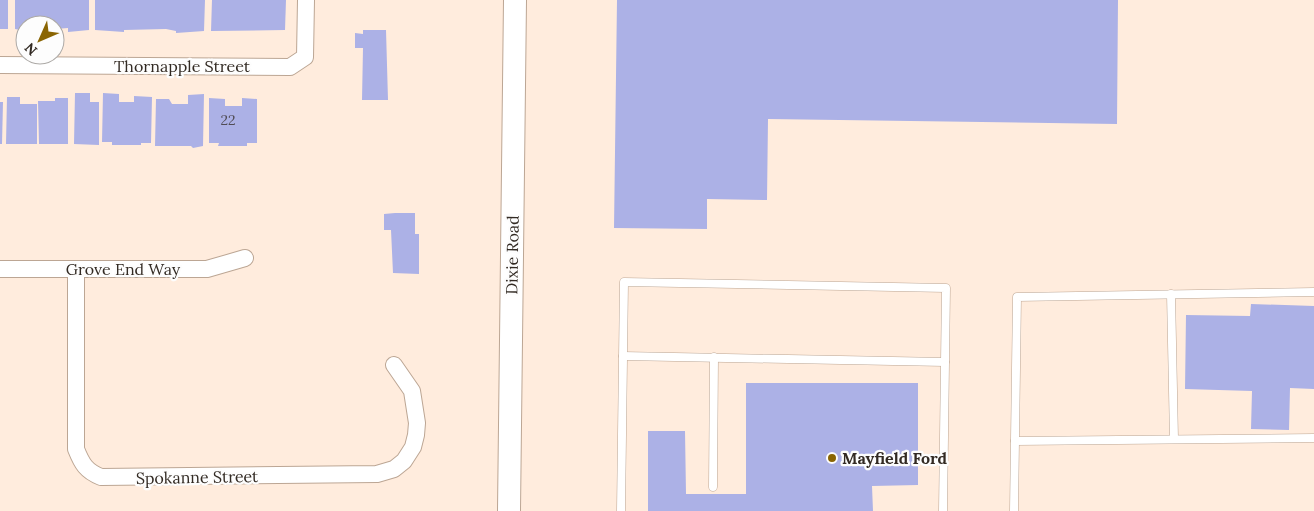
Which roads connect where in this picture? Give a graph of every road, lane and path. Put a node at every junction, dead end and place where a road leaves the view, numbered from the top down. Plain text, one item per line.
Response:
1 (306, 0) edge
2 (515, 0) edge
3 (0, 65) edge
4 (245, 258) dead end
5 (0, 269) edge
6 (76, 270) junction
7 (1314, 292) edge
8 (1171, 294) junction
9 (623, 356) junction
10 (714, 357) junction
11 (945, 362) junction
12 (394, 365) dead end
13 (1314, 438) edge
14 (1174, 439) junction
15 (1015, 441) junction
16 (713, 487) dead end
17 (509, 511) edge
18 (621, 511) edge
19 (943, 511) edge
20 (1014, 511) edge

1 - 3 street, Thornapple Street
2 - 17 main road, Dixie Road
4 - 6 street, Grove End Way
5 - 6 street, Grove End Way
6 - 12 street, Spokanne Street
7 - 8 lane
8 - 14 lane
8 - 15 lane
9 - 10 lane
9 - 11 lane
9 - 18 lane
10 - 11 lane
10 - 16 lane
11 - 19 lane
13 - 14 lane
14 - 15 lane
15 - 20 lane

